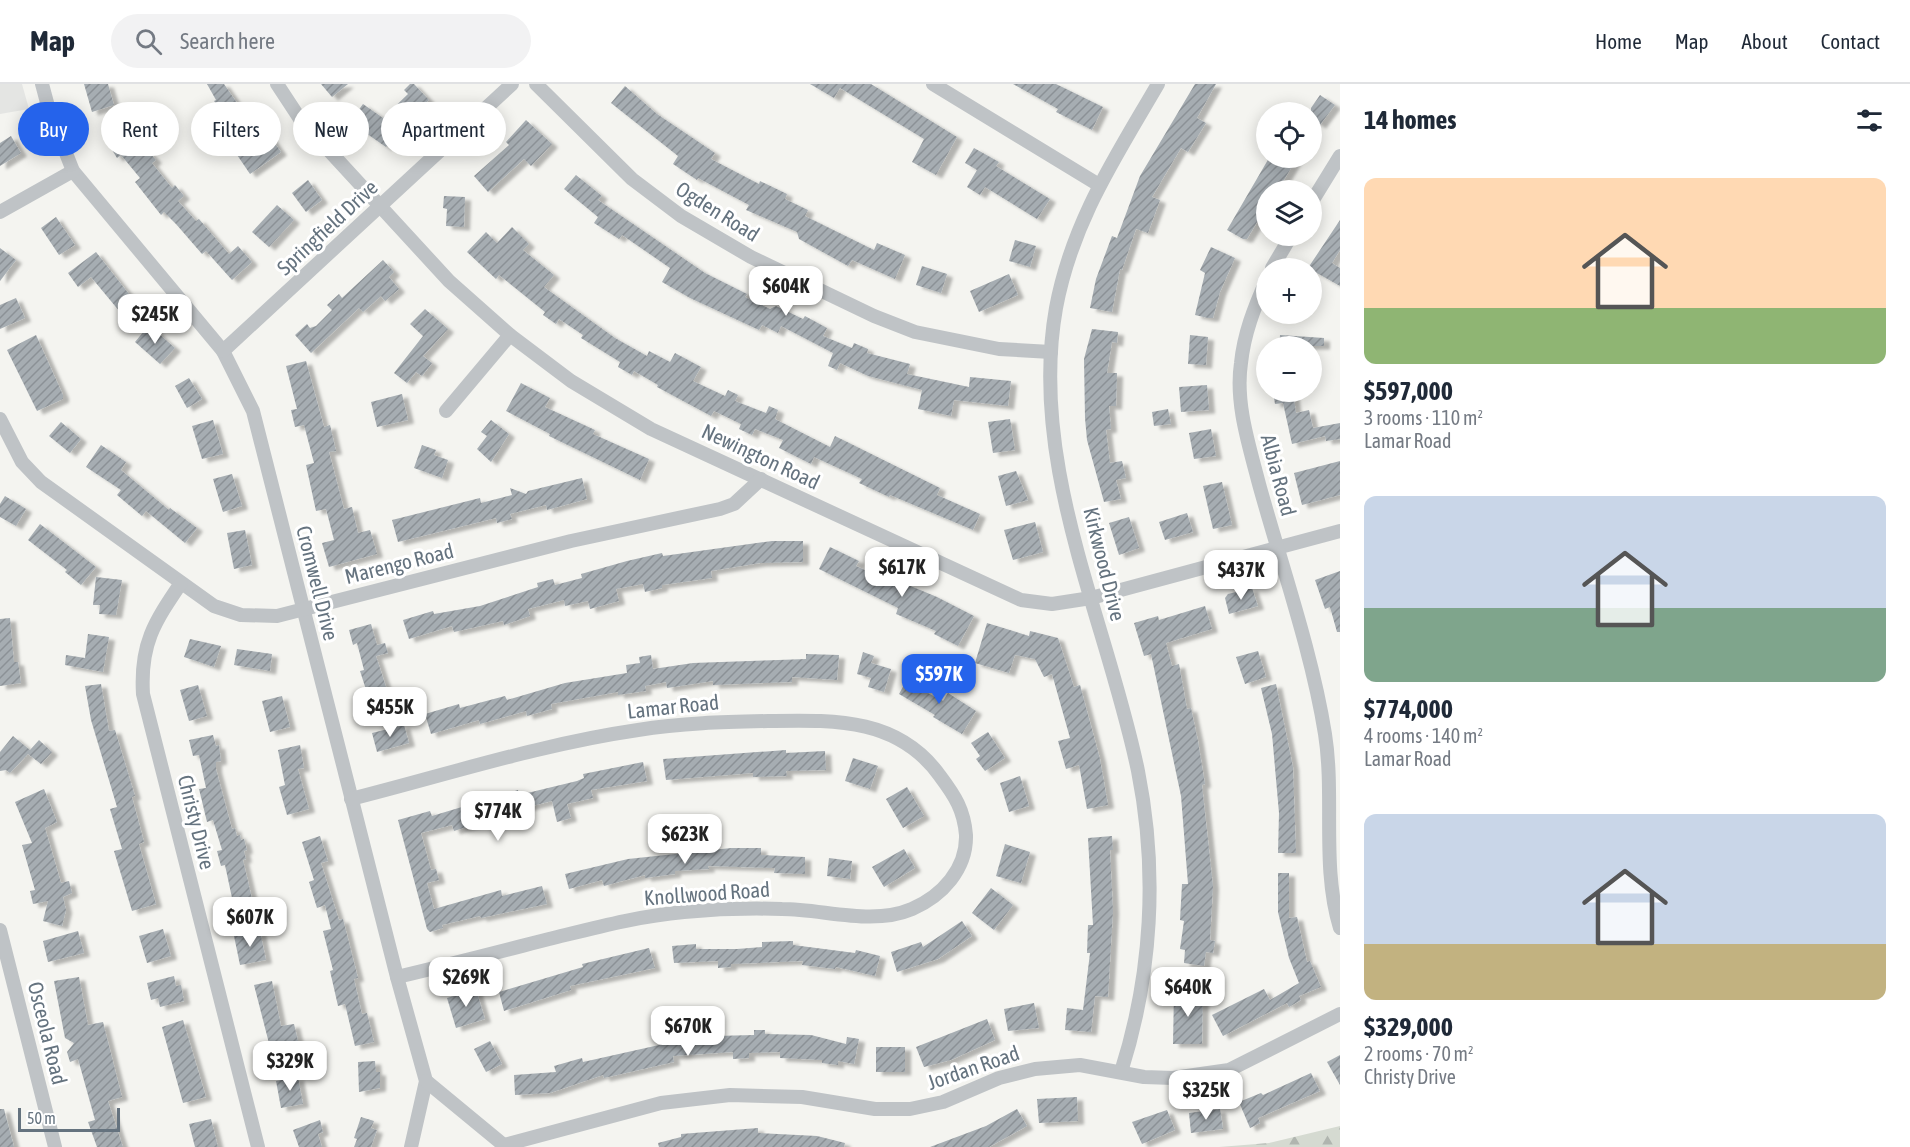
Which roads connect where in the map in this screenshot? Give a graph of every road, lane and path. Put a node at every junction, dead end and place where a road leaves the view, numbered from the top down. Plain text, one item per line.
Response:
1 (42, 84) edge
2 (277, 84) edge
3 (512, 84) edge
4 (536, 84) edge
5 (933, 84) edge
6 (1158, 84) edge
7 (1340, 156) edge
8 (73, 171) junction
9 (1099, 185) junction
10 (1322, 185) edge
11 (379, 208) junction
12 (0, 212) edge
13 (1256, 304) edge
14 (510, 335) junction
15 (224, 351) junction
16 (1051, 352) junction
17 (447, 411) dead end
18 (0, 419) edge
19 (4, 437) edge
20 (761, 479) junction
21 (1340, 531) edge
22 (1276, 548) junction
23 (180, 583) junction
24 (1091, 598) junction
25 (303, 609) junction
26 (351, 798) junction
27 (965, 819) joint
28 (1340, 928) edge
29 (0, 930) edge
30 (397, 977) junction
31 (1340, 1014) edge
32 (1121, 1072) junction
33 (426, 1082) junction
34 (505, 1146) edge
35 (55, 1147) edge
36 (258, 1147) edge
37 (411, 1147) edge

1 - 8 street, Cromwell Drive
2 - 11 street, Newington Road
3 - 11 street, Springfield Drive
4 - 16 street, Ogden Road
5 - 9 street
6 - 9 street, Kirkwood Drive
7 - 10 street
8 - 12 street
8 - 15 street, Cromwell Drive
9 - 16 street, Kirkwood Drive
11 - 14 street, Newington Road
11 - 15 street, Springfield Drive
13 - 22 street, Albia Road
14 - 17 street
14 - 20 street, Newington Road
15 - 25 street, Cromwell Drive
16 - 24 street, Kirkwood Drive
18 - 19 street, Marengo Road
19 - 23 street, Marengo Road
20 - 24 street, Newington Road
20 - 25 street, Marengo Road
21 - 22 street, Newington Road
22 - 24 street, Newington Road
22 - 28 street, Albia Road
23 - 25 street, Marengo Road
23 - 36 street, Christy Drive
24 - 32 street, Kirkwood Drive
25 - 26 street, Cromwell Drive
26 - 27 street, Lamar Road
26 - 30 street, Cromwell Drive
27 - 30 street, Knollwood Road
29 - 35 street, Osceola Road
30 - 33 street, Cromwell Drive
31 - 32 street, Jordan Road
32 - 34 street, Jordan Road
33 - 34 street
33 - 37 street, Cromwell Drive

